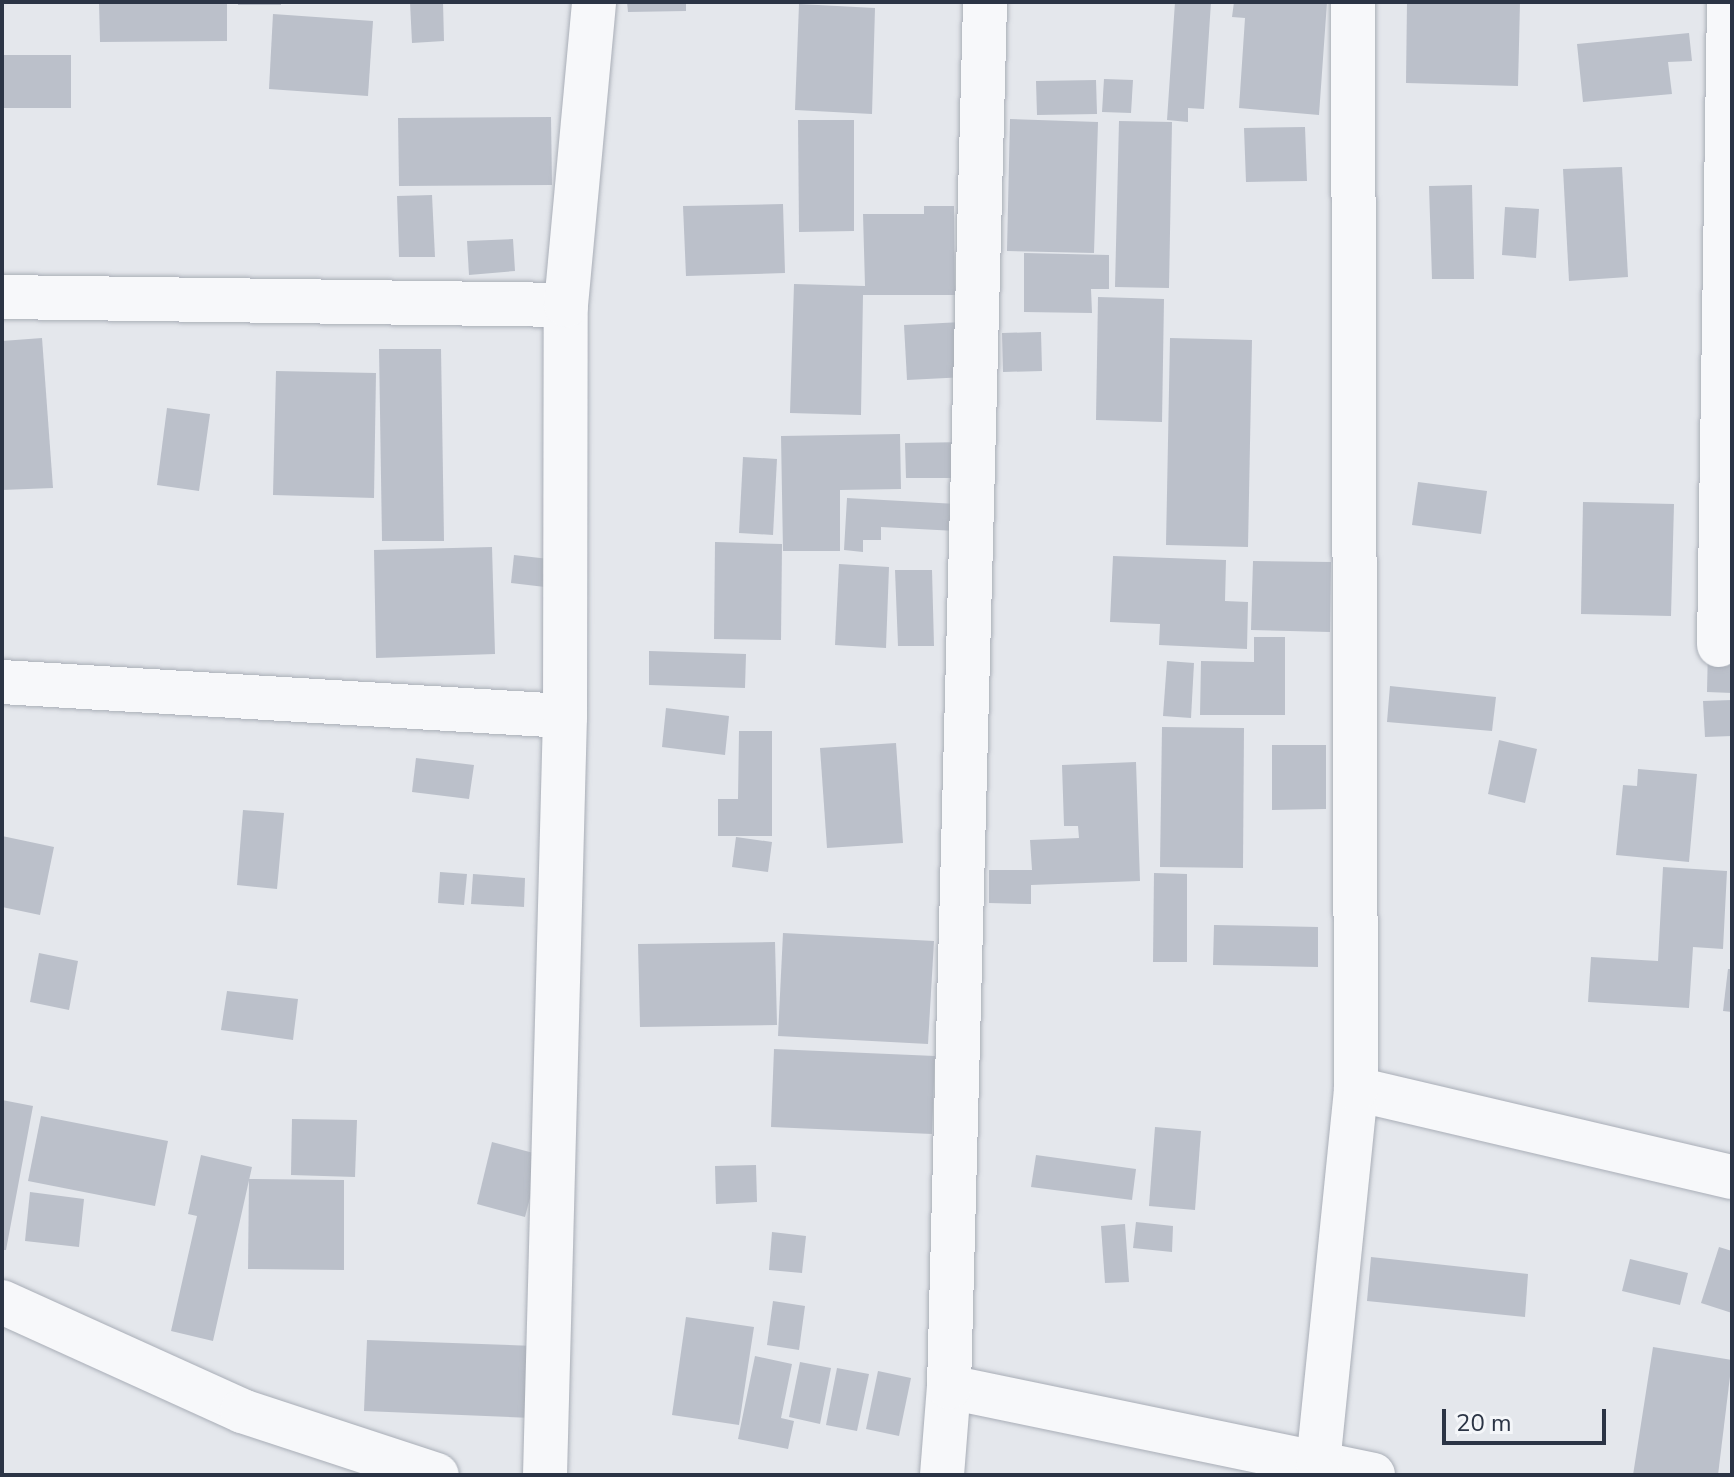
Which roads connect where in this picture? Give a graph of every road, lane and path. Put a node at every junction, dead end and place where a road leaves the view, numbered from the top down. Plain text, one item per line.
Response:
1 (594, 2) edge
2 (985, 2) edge
3 (1353, 2) edge
4 (1729, 2) edge
5 (1727, 288) edge
6 (2, 297) edge
7 (566, 305) junction
8 (1719, 645) dead end
9 (2, 682) edge
10 (565, 716) junction
11 (1356, 1089) junction
12 (1732, 1177) edge
13 (2, 1302) edge
14 (949, 1387) junction
15 (1318, 1464) junction
16 (437, 1475) edge
17 (545, 1475) edge
18 (942, 1475) edge
19 (1373, 1475) edge

1 - 7 street
2 - 14 street
3 - 11 street
4 - 5 street
5 - 8 street
6 - 7 street
7 - 10 street
9 - 10 street
10 - 17 street
11 - 12 street
11 - 15 street
13 - 16 street
14 - 15 street
14 - 18 street
15 - 19 street

